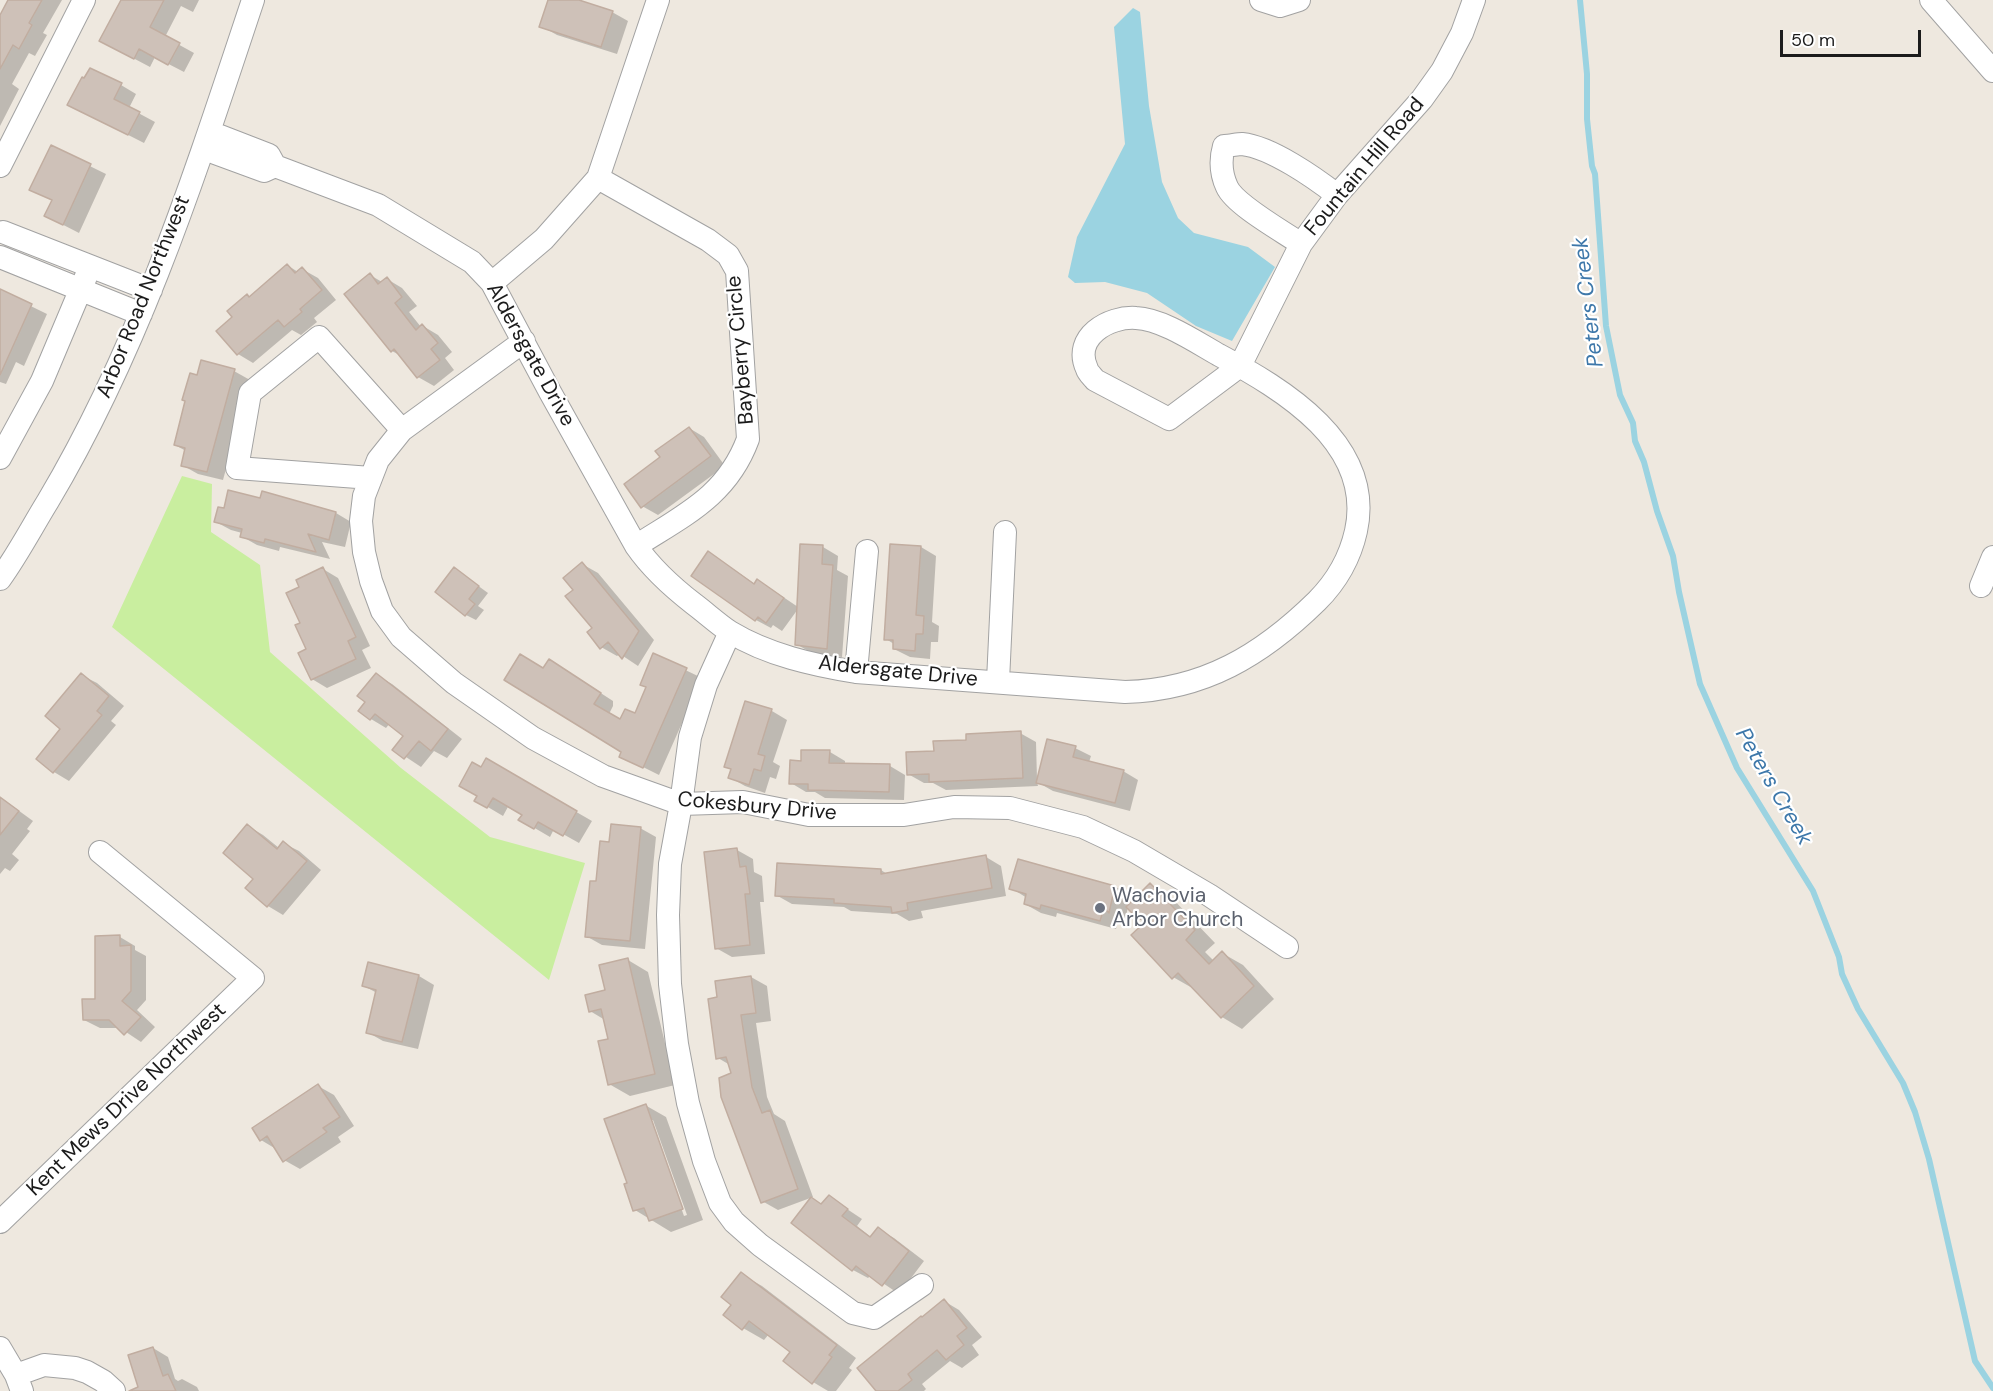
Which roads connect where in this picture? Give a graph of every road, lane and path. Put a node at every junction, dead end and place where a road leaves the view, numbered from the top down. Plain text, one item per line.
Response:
1 (84, 0) edge
2 (253, 0) edge
3 (658, 0) edge
4 (1261, 0) edge
5 (1299, 0) edge
6 (1474, 0) edge
7 (1931, 0) edge
8 (1993, 71) edge
9 (206, 140) junction
10 (0, 166) edge
11 (598, 178) junction
12 (1337, 195) junction
13 (1, 229) edge
14 (1301, 244) junction
15 (0, 257) edge
16 (90, 267) junction
17 (492, 283) junction
18 (80, 290) junction
19 (151, 290) junction
20 (141, 314) junction
21 (524, 341) junction
22 (1240, 366) junction
23 (402, 430) junction
24 (0, 458) edge
25 (371, 477) junction
26 (1005, 532) dead end
27 (636, 546) junction
28 (867, 551) dead end
29 (1993, 557) edge
30 (0, 579) edge
31 (1981, 586) dead end
32 (730, 632) junction
33 (856, 672) junction
34 (998, 681) junction
35 (681, 804) junction
36 (100, 852) dead end
37 (1287, 947) dead end
38 (0, 1222) edge
39 (922, 1285) dead end
40 (0, 1348) edge
41 (19, 1383) edge
42 (114, 1391) edge

1 - 10 street
2 - 9 street, Arbor Road Northwest
3 - 11 street
4 - 5 street
6 - 12 street, Fountain Hill Road
7 - 8 street
9 - 17 street, Aldersgate Drive
9 - 19 street, Arbor Road Northwest
11 - 17 street
11 - 27 street, Bayberry Circle
12 - 14 street, Fountain Hill Road
12 - 14 street
13 - 16 street
14 - 22 street, Fountain Hill Road
15 - 18 street
16 - 18 street
16 - 19 street
17 - 21 street, Aldersgate Drive
18 - 20 street
18 - 24 street
19 - 20 street, Arbor Road Northwest
20 - 30 street, Arbor Road Northwest
21 - 23 street, Cokesbury Drive
21 - 27 street, Aldersgate Drive
22 - 22 street, Aldersgate Drive
22 - 34 street, Aldersgate Drive
23 - 25 street, Cokesbury Drive
23 - 25 street
25 - 35 street, Cokesbury Drive
26 - 34 street
27 - 32 street, Aldersgate Drive
28 - 33 street
29 - 31 street
32 - 33 street, Aldersgate Drive
32 - 35 street
33 - 34 street, Aldersgate Drive
35 - 37 street, Cokesbury Drive
35 - 39 street
36 - 38 street, Kent Mews Drive Northwest
40 - 41 street
41 - 42 street

